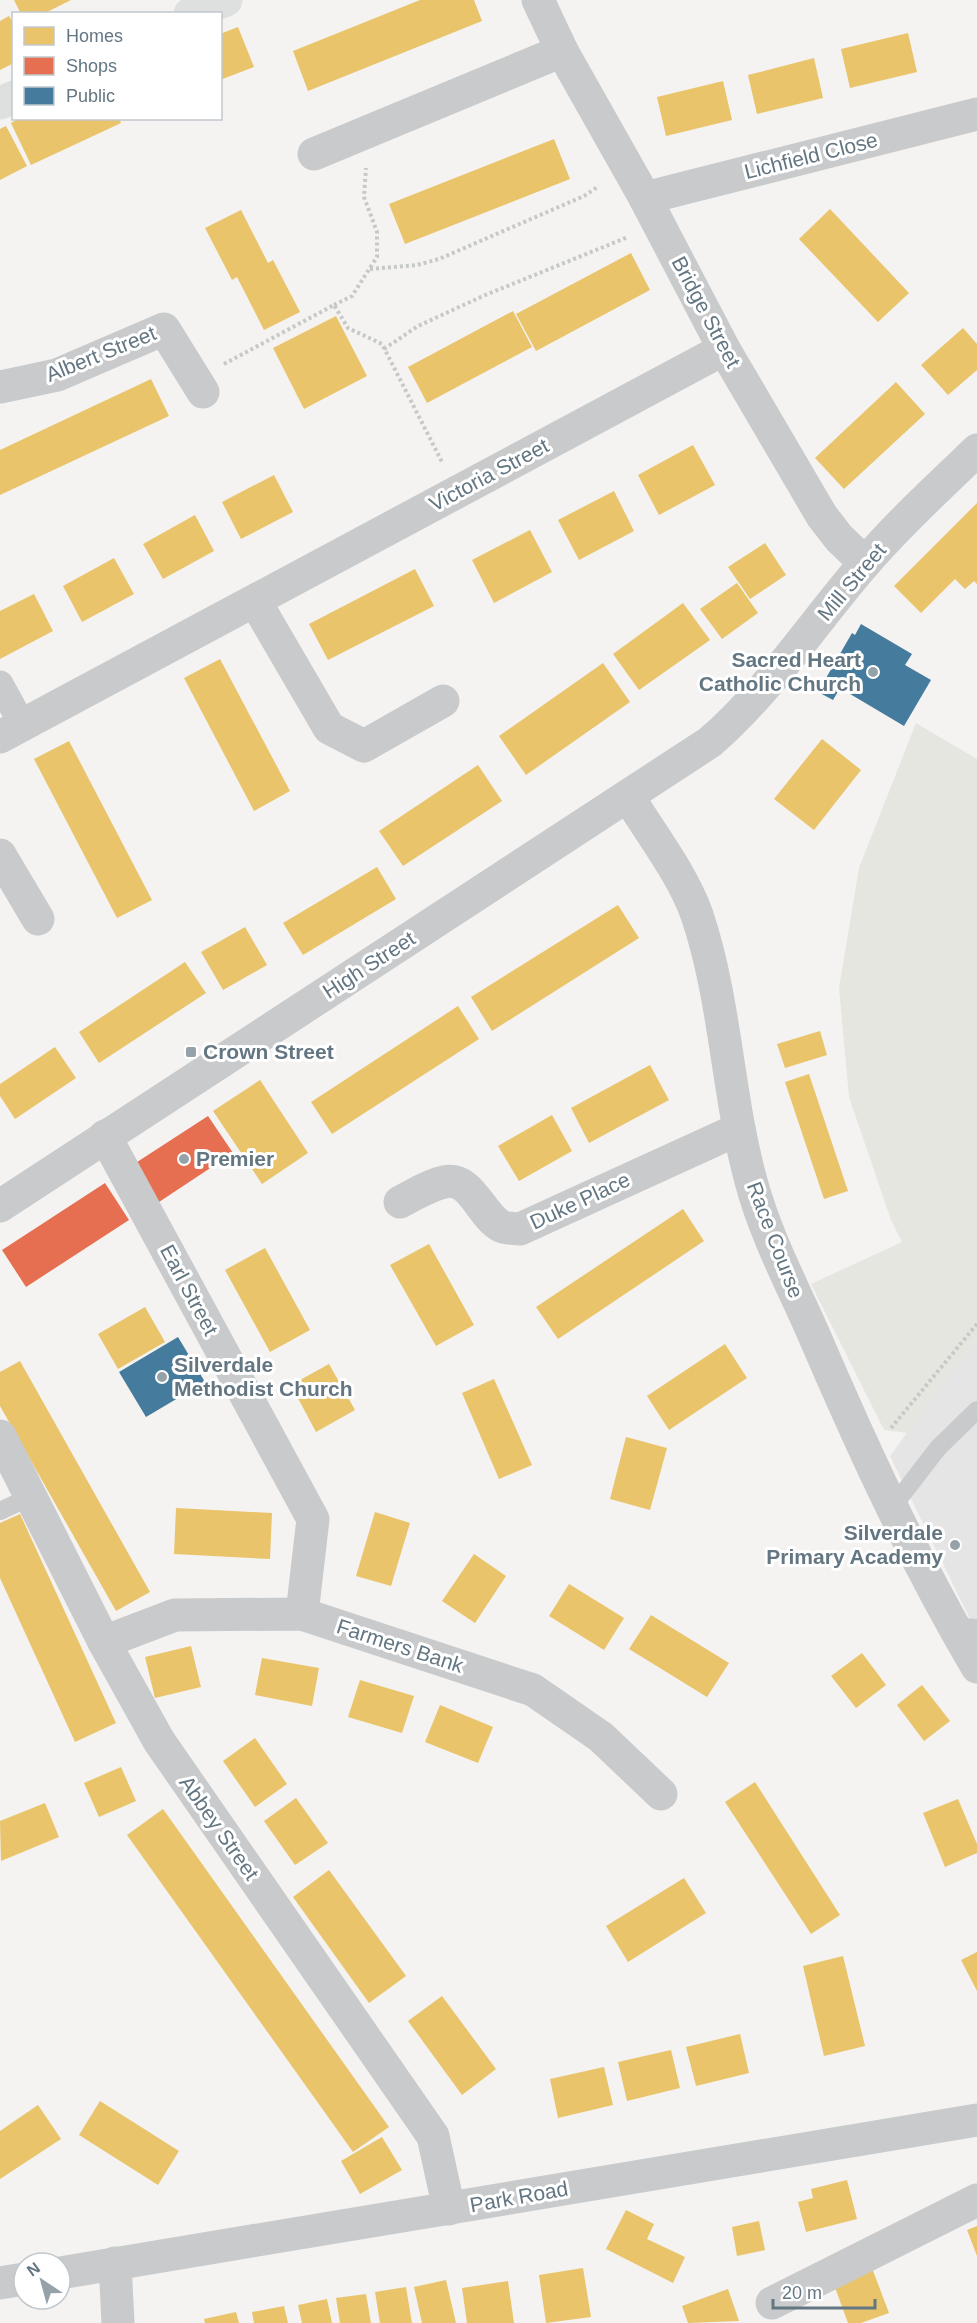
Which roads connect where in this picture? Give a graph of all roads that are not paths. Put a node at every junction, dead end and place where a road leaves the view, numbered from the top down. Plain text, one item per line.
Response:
1 (226, 0) edge
2 (538, 0) edge
3 (195, 12) edge
4 (562, 51) junction
5 (977, 114) edge
6 (314, 154) dead end
7 (651, 210) junction
8 (724, 349) junction
9 (199, 386) road end
10 (0, 387) edge
11 (977, 450) edge
12 (865, 563) junction
13 (255, 601) junction
14 (0, 684) edge
15 (443, 701) dead end
16 (735, 721) joint
17 (11, 730) edge
18 (628, 796) junction
19 (0, 855) edge
20 (38, 919) dead end
21 (739, 1129) junction
22 (105, 1136) junction
23 (400, 1202) dead end
24 (0, 1206) edge
25 (977, 1410) edge
26 (0, 1436) edge
27 (30, 1497) junction
28 (891, 1509) junction
29 (0, 1511) edge
30 (302, 1614) junction
31 (965, 1627) edge
32 (104, 1642) junction
33 (977, 1667) edge
34 (661, 1794) dead end
35 (977, 2120) edge
36 (977, 2200) edge
37 (449, 2209) junction
38 (115, 2264) junction
39 (72, 2271) edge
40 (772, 2303) dead end
41 (118, 2323) edge

1 - 3 main road
2 - 4 street, Bridge Street
4 - 6 street
4 - 7 street, Bridge Street
5 - 7 street, Lichfield Close
7 - 8 street, Bridge Street
8 - 12 street, Bridge Street
8 - 13 street, Victoria Street
9 - 10 street, Albert Street
11 - 12 street, Mill Street
12 - 16 street, Mill Street
13 - 15 street
13 - 17 street, Victoria Street
14 - 17 street
16 - 18 street, High Street
18 - 21 street, Race Course
18 - 22 street, High Street
19 - 20 street
21 - 23 street, Duke Place
21 - 28 street, Race Course
22 - 24 street, High Street
22 - 30 street, Earl Street
25 - 28 lane
26 - 27 street, Abbey Street
27 - 29 lane
27 - 32 street, Abbey Street
28 - 31 street, Race Course
30 - 32 street, Farmers Bank
30 - 34 street, Farmers Bank
31 - 33 street, Race Course
32 - 37 street, Abbey Street
35 - 37 street, Park Road
36 - 40 street
37 - 38 street, Park Road
38 - 39 street, Park Road
38 - 41 street

